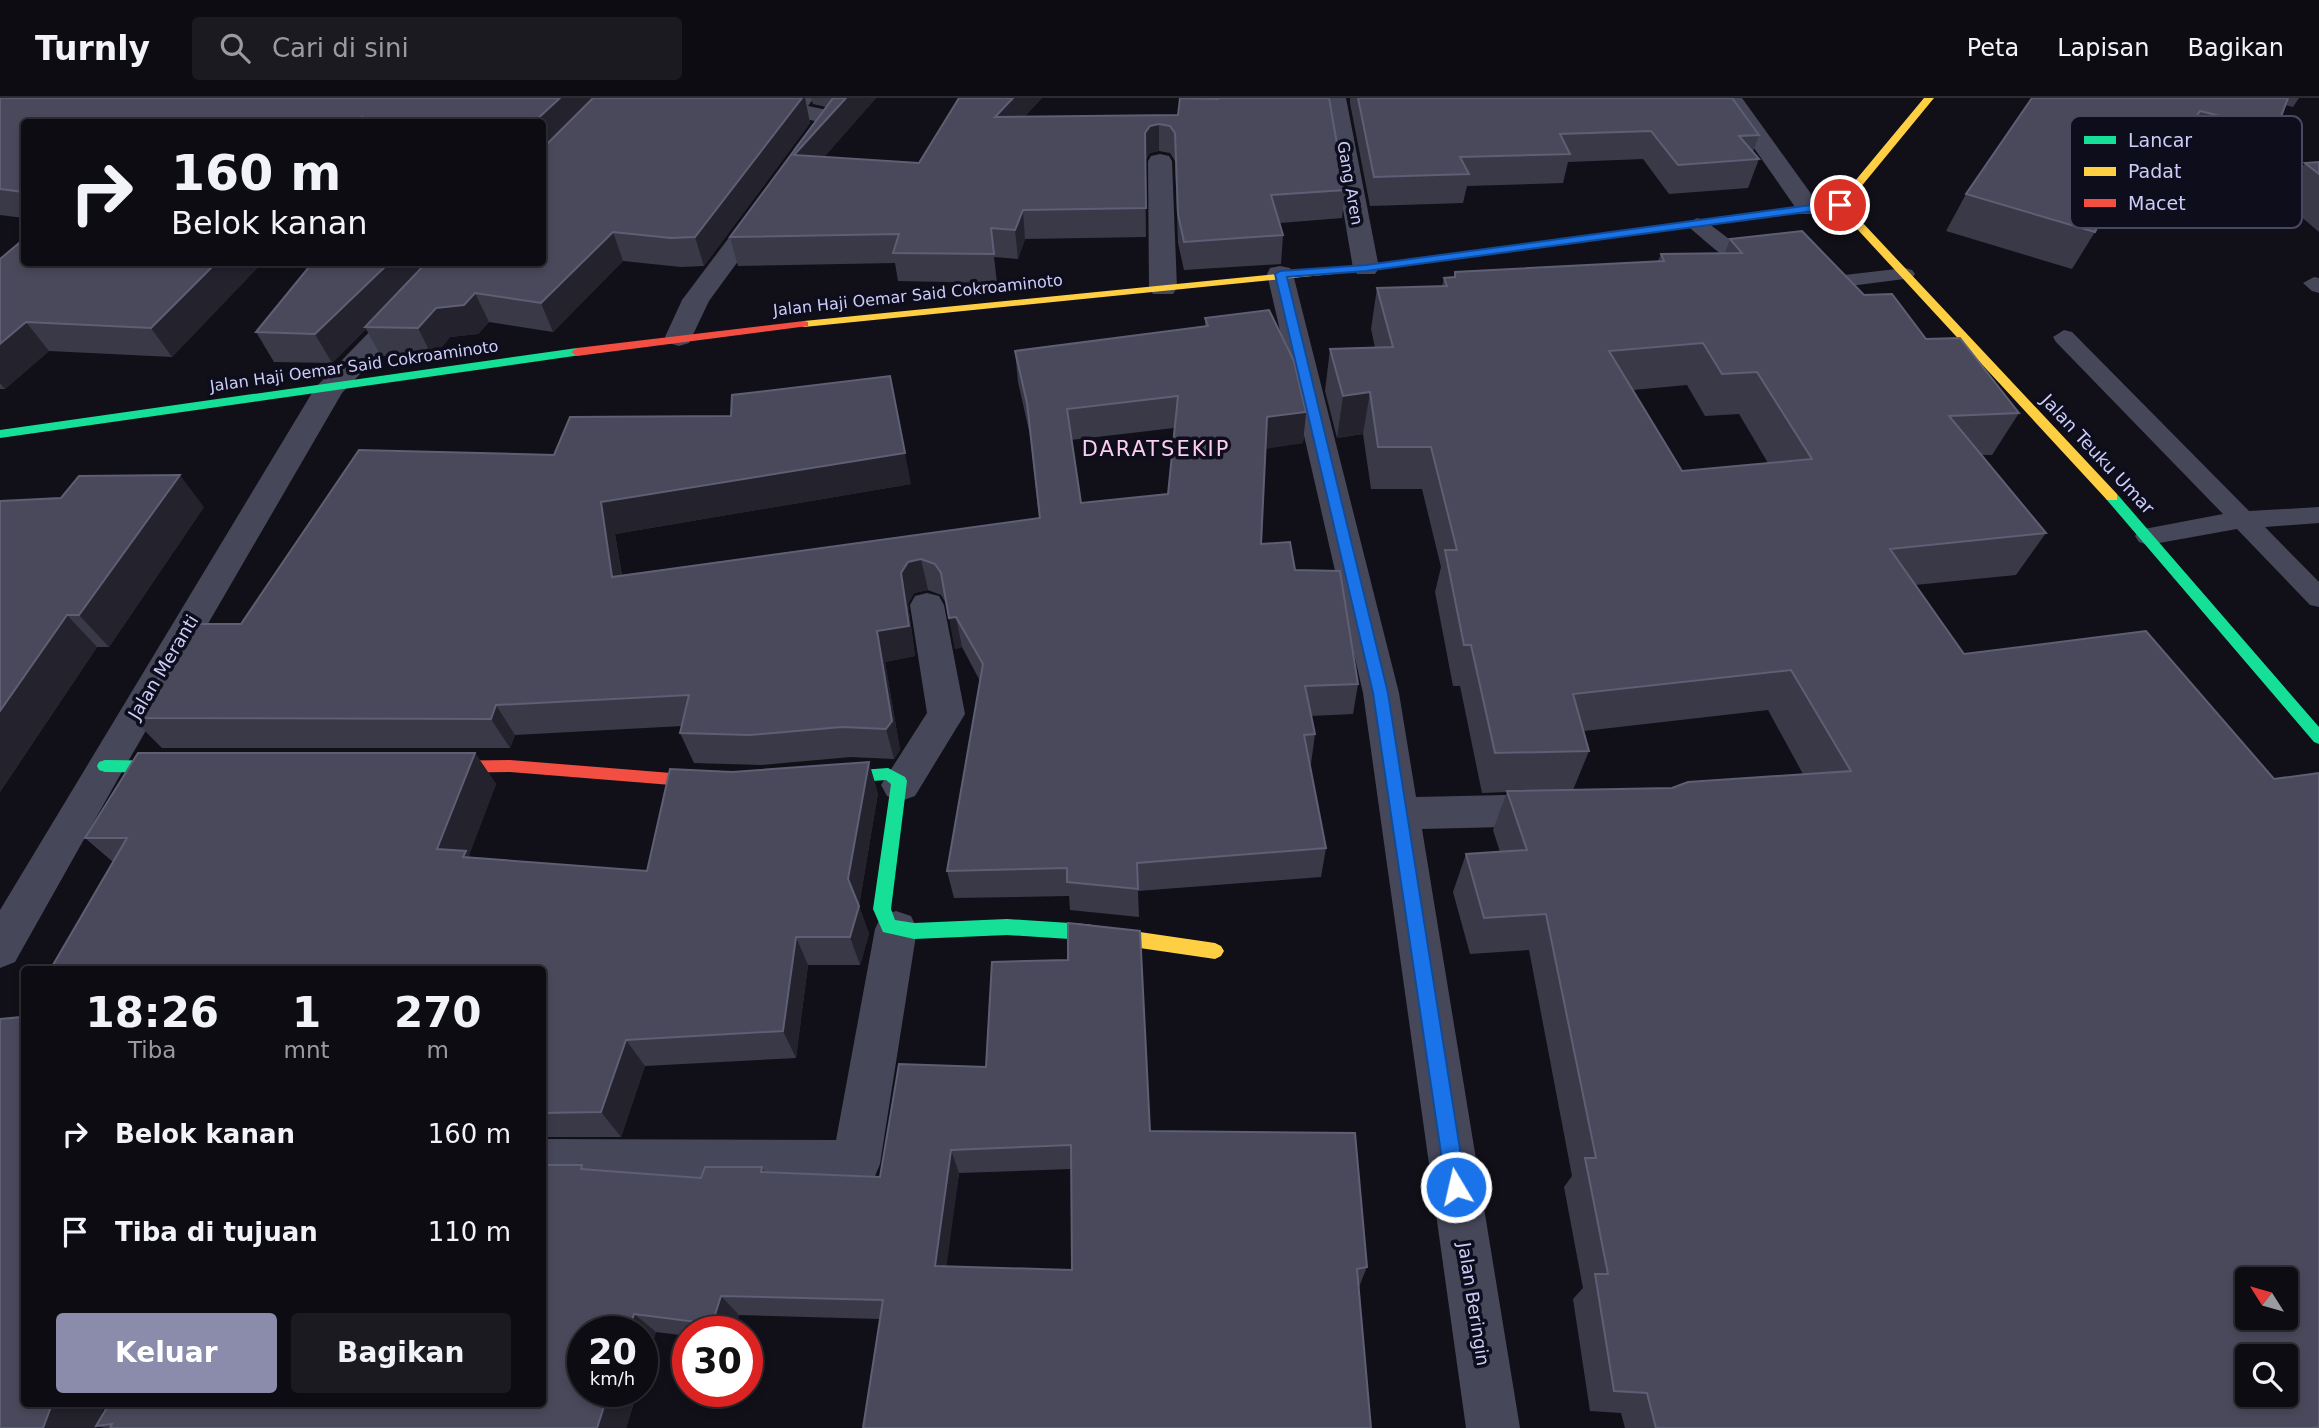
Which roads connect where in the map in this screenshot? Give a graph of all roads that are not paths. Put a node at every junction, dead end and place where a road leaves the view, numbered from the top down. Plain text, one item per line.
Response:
1 (803, 98) edge
2 (1335, 98) edge
3 (1730, 98) edge
4 (1929, 98) edge
5 (1160, 161) dead end
6 (1840, 205) junction
7 (1809, 209) junction
8 (1697, 224) junction
9 (1785, 261) edge
10 (449, 266) edge
11 (1366, 268) junction
12 (1280, 274) junction
13 (1905, 274) junction
14 (1163, 288) junction
15 (1842, 301) edge
16 (679, 337) junction
17 (2064, 337) dead end
18 (330, 388) junction
19 (0, 434) edge
20 (2319, 514) edge
21 (2240, 520) junction
22 (2148, 536) junction
23 (2319, 598) edge
24 (927, 605) dead end
25 (2319, 738) edge
26 (105, 766) junction
27 (194, 767) edge
28 (413, 767) edge
29 (797, 780) edge
30 (732, 783) edge
31 (901, 785) junction
32 (1581, 810) edge
33 (1399, 813) junction
34 (896, 929) junction
35 (0, 949) edge
36 (1215, 951) dead end
37 (546, 1162) edge
38 (1493, 1428) edge

1 - 16 street
2 - 11 street, Gang Aren
3 - 7 street
4 - 6 street
5 - 14 street
6 - 7 street, Jalan Haji Oemar Said Cokroaminoto
6 - 13 street, Jalan Teuku Umar
7 - 8 street, Jalan Haji Oemar Said Cokroaminoto
8 - 9 lane
8 - 11 street, Jalan Haji Oemar Said Cokroaminoto
10 - 18 street, Jalan Meranti
11 - 12 street, Jalan Haji Oemar Said Cokroaminoto
12 - 14 street, Jalan Haji Oemar Said Cokroaminoto
12 - 33 street, Jalan Beringin
13 - 15 lane
13 - 22 street, Jalan Teuku Umar
14 - 16 street, Jalan Haji Oemar Said Cokroaminoto
16 - 18 street, Jalan Haji Oemar Said Cokroaminoto
17 - 21 lane
18 - 19 street, Jalan Haji Oemar Said Cokroaminoto
18 - 26 street, Jalan Meranti
20 - 21 lane
21 - 22 lane
21 - 23 lane
22 - 25 street, Jalan Teuku Umar
24 - 31 street
26 - 27 street
26 - 35 street, Jalan Meranti
28 - 30 street
29 - 31 street
31 - 34 street
32 - 33 street
33 - 38 street, Jalan Beringin
34 - 36 street
34 - 37 street

